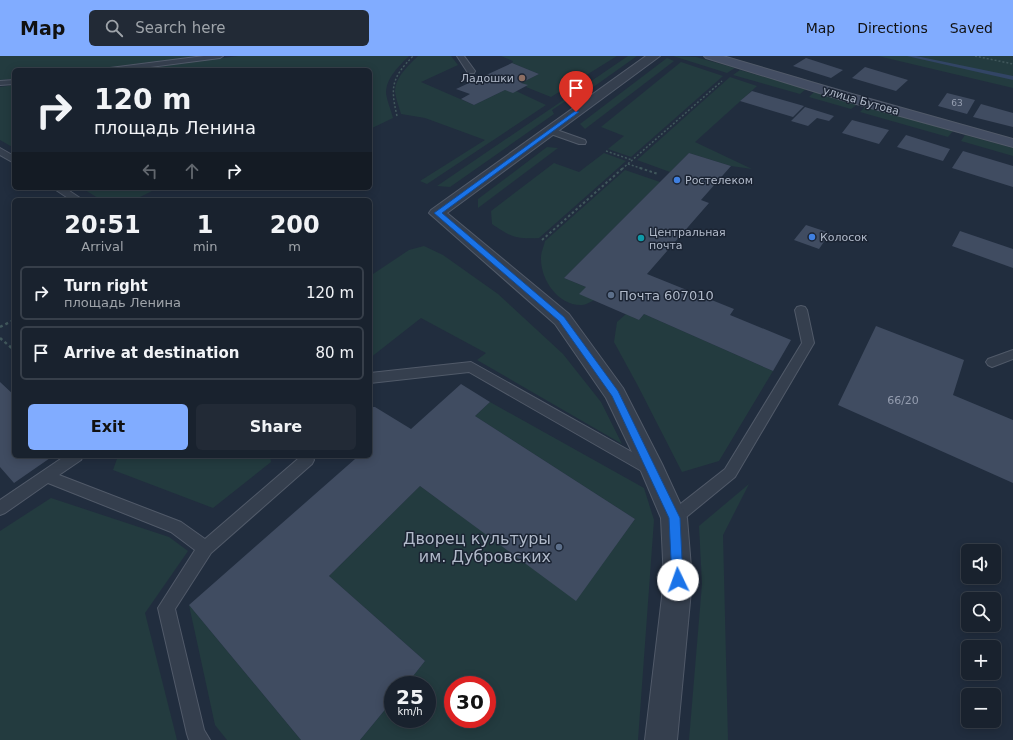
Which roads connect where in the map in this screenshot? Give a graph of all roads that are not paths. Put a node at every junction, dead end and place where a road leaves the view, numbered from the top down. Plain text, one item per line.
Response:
1 (220, 56) edge
2 (460, 56) edge
3 (654, 56) edge
4 (710, 56) edge
5 (126, 68) edge
6 (471, 71) dead end
7 (12, 82) edge
8 (0, 84) edge
9 (551, 131) junction
10 (582, 142) dead end
11 (1013, 143) edge
12 (0, 151) edge
13 (12, 159) edge
14 (61, 190) edge
15 (75, 198) edge
16 (801, 310) dead end
17 (1013, 354) edge
18 (992, 362) dead end
19 (372, 378) edge
20 (73, 458) edge
21 (306, 458) edge
22 (653, 471) junction
23 (48, 476) junction
24 (0, 508) edge
25 (674, 518) junction
26 (205, 548) junction
27 (200, 740) edge
28 (661, 740) edge

1 - 5 lane
2 - 6 lane
3 - 9 street
4 - 11 street, улица Бутова
7 - 8 lane
9 - 10 lane
9 - 22 street
12 - 13 lane
14 - 15 lane
16 - 25 lane
17 - 18 lane
19 - 22 lane
20 - 23 lane
21 - 26 lane
22 - 25 street
23 - 24 lane
23 - 26 lane
25 - 28 street
26 - 27 lane

